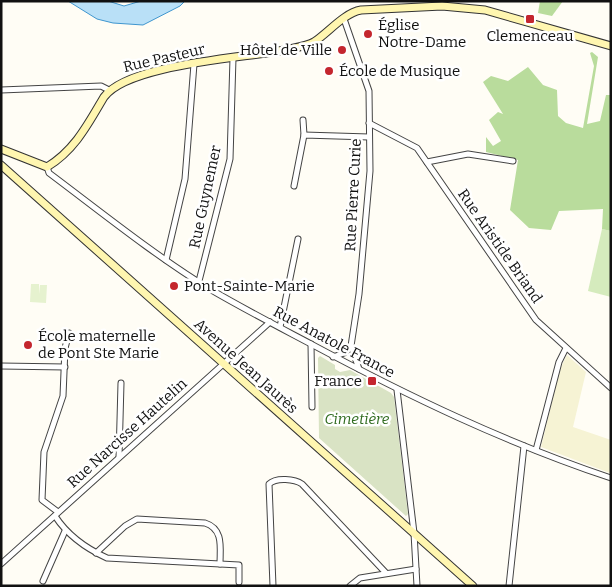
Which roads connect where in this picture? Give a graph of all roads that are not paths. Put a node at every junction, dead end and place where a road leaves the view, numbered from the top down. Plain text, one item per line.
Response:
1 (344, 19) junction
2 (611, 46) edge
3 (233, 58) junction
4 (194, 64) junction
5 (1, 90) edge
6 (109, 90) junction
7 (303, 120) dead end
8 (368, 123) junction
9 (304, 135) junction
10 (369, 137) junction
11 (1, 148) edge
12 (513, 161) dead end
13 (427, 162) junction
14 (1, 166) edge
15 (48, 166) junction
16 (294, 186) dead end
17 (298, 239) dead end
18 (166, 260) junction
19 (199, 281) junction
20 (270, 322) junction
21 (280, 328) junction
22 (69, 333) dead end
23 (311, 344) junction
24 (351, 346) junction
25 (566, 348) junction
26 (334, 356) junction
27 (223, 363) junction
28 (1, 366) edge
29 (64, 367) junction
30 (360, 370) junction
31 (121, 383) dead end
32 (611, 388) edge
33 (397, 390) junction
34 (312, 407) dead end
35 (524, 446) junction
36 (536, 450) junction
37 (119, 457) junction
38 (611, 478) edge
39 (56, 514) junction
40 (65, 531) junction
41 (414, 533) junction
42 (96, 553) junction
43 (1, 564) edge
44 (220, 564) junction
45 (416, 569) junction
46 (386, 573) junction
47 (44, 581) dead end
48 (239, 582) dead end
49 (273, 586) edge
50 (350, 586) edge
51 (417, 586) edge
52 (473, 586) edge
53 (509, 586) edge

1 - 2 main road, Rue Pasteur
1 - 3 main road, Rue Pasteur
1 - 8 street, Rue Pierre Curie
3 - 4 main road, Rue Pasteur
3 - 19 street, Rue Guynemer
4 - 6 main road, Rue Pasteur
4 - 18 street
5 - 6 street
6 - 15 main road, Rue Pasteur
7 - 9 street
8 - 10 street, Rue Pierre Curie
8 - 13 street, Rue Aristide Briand
9 - 10 street
9 - 16 street
10 - 24 street, Rue Pierre Curie
11 - 15 main road
12 - 13 street
13 - 25 street, Rue Aristide Briand
14 - 27 main road, Avenue Jean Jaurès
15 - 18 street, Rue Anatole France
17 - 21 street
18 - 19 street, Rue Anatole France
19 - 20 street, Rue Anatole France
20 - 21 street, Rue Anatole France
20 - 27 street, Rue Narcisse Hautelin
21 - 23 street, Rue Anatole France
22 - 29 street
23 - 26 street, Rue Anatole France
23 - 34 street
24 - 26 street
24 - 30 street, Rue Pierre Curie
25 - 32 street, Rue Aristide Briand
25 - 36 street
26 - 30 street, Rue Anatole France
27 - 37 street, Rue Narcisse Hautelin
27 - 41 main road, Avenue Jean Jaurès
28 - 29 street
29 - 39 street
30 - 33 street, Rue Anatole France
31 - 37 street
33 - 35 street, Rue Anatole France
33 - 41 street
35 - 36 street, Rue Anatole France
35 - 53 street
36 - 38 street, Rue Anatole France
37 - 39 street, Rue Narcisse Hautelin
39 - 40 street
39 - 43 street, Rue Narcisse Hautelin
40 - 42 street
40 - 47 street
41 - 45 street
41 - 52 main road, Avenue Jean Jaurès
42 - 44 street
42 - 44 street
44 - 48 street
45 - 46 street
45 - 51 street
46 - 49 street
46 - 50 street

